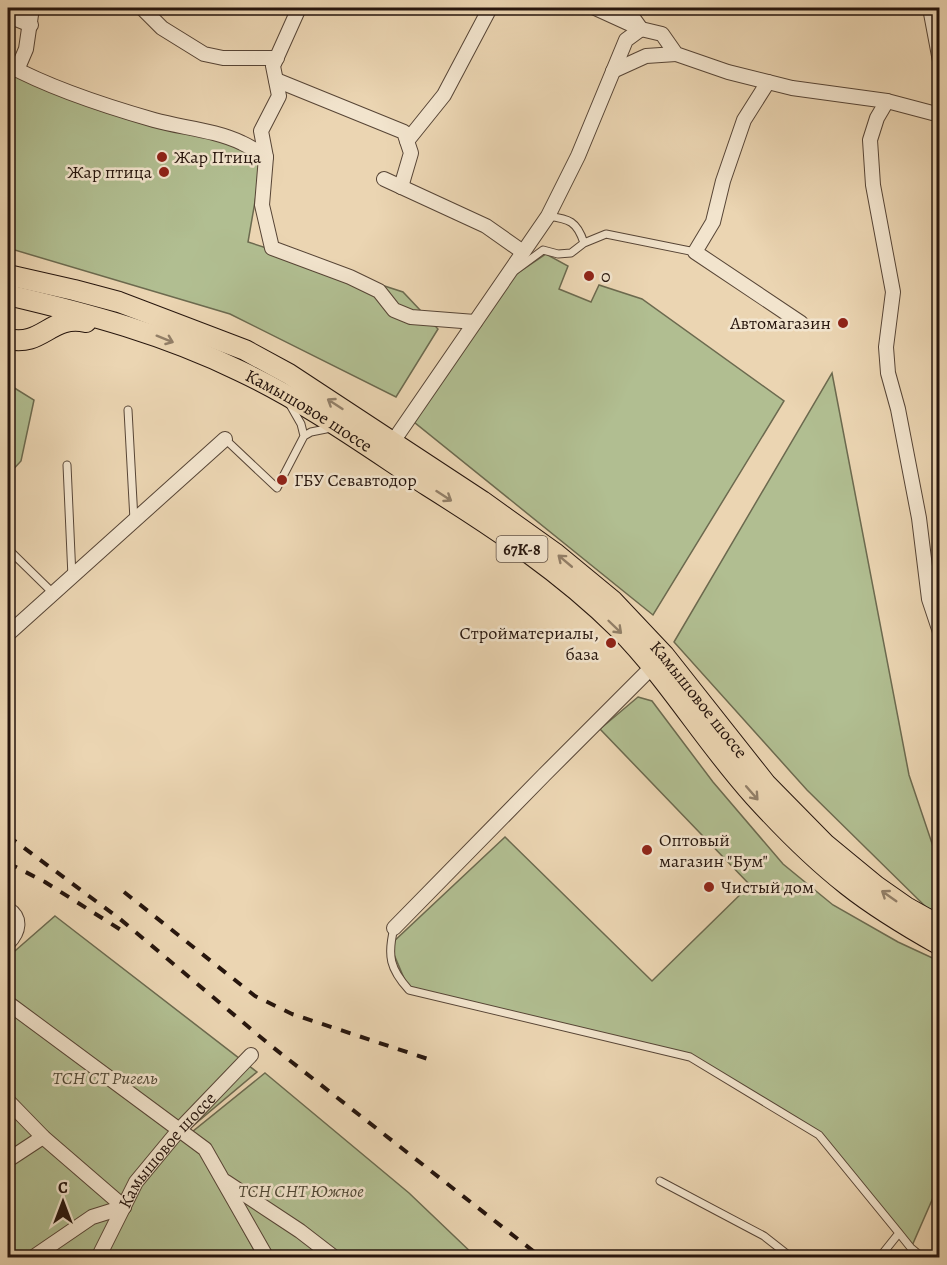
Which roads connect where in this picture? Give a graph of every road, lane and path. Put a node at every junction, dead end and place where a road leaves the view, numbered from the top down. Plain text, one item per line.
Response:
1 (32, 8) edge
2 (142, 8) edge
3 (299, 8) edge
4 (490, 8) edge
5 (595, 8) edge
6 (626, 8) edge
7 (930, 8) edge
8 (16, 19) dead end
9 (31, 25) junction
10 (641, 29) junction
11 (938, 40) edge
12 (676, 54) junction
13 (277, 58) junction
14 (939, 61) edge
15 (13, 68) edge
16 (613, 71) junction
17 (276, 80) junction
18 (768, 82) junction
19 (886, 101) junction
20 (939, 115) edge
21 (407, 141) junction
22 (266, 157) junction
23 (384, 179) dead end
24 (401, 187) junction
25 (548, 216) junction
26 (584, 243) junction
27 (523, 252) junction
28 (695, 252) junction
29 (8, 275) edge
30 (507, 276) junction
31 (8, 281) edge
32 (74, 290) junction
33 (8, 296) edge
34 (475, 322) junction
35 (801, 323) dead end
36 (141, 329) junction
37 (8, 339) edge
38 (285, 396) junction
39 (128, 410) dead end
40 (338, 427) junction
41 (304, 436) junction
42 (225, 439) joint
43 (392, 443) junction
44 (67, 465) dead end
45 (134, 520) junction
46 (8, 549) edge
47 (72, 578) junction
48 (54, 594) junction
49 (939, 632) edge
50 (8, 634) edge
51 (652, 667) junction
52 (8, 909) edge
53 (939, 926) edge
54 (394, 928) joint
55 (8, 943) edge
56 (939, 945) edge
57 (8, 1003) edge
58 (252, 1055) dead end
59 (8, 1101) edge
60 (179, 1130) junction
61 (43, 1137) junction
62 (8, 1160) edge
63 (222, 1179) junction
64 (660, 1181) dead end
65 (124, 1207) junction
66 (899, 1233) junction
67 (32, 1257) edge
68 (98, 1257) edge
69 (267, 1257) edge
70 (335, 1257) edge
71 (792, 1257) edge
72 (879, 1257) edge
73 (923, 1257) edge

1 - 9 street
2 - 13 street
3 - 13 street
4 - 21 street
5 - 10 street
6 - 10 street
7 - 11 street
8 - 9 street
9 - 15 street
10 - 12 street
10 - 16 street, Камышовое шоссе
11 - 14 street
12 - 16 street
12 - 18 street
13 - 17 street
15 - 22 street
16 - 25 street, Камышовое шоссе
17 - 21 street
17 - 22 street
18 - 19 street
18 - 28 street
19 - 20 street
19 - 49 street
21 - 24 street
22 - 34 street
23 - 24 street
24 - 27 street
25 - 26 lane
25 - 27 street, Камышовое шоссе
26 - 28 lane
26 - 30 lane
27 - 30 street, Камышовое шоссе
28 - 35 street
29 - 32 main road, Камышовое шоссе / 67К-8
30 - 34 street, Камышовое шоссе
31 - 32 main road
43 -> 32 main road, Камышовое шоссе / 67К-8
33 - 36 main road, Камышовое шоссе / 67К-8
34 - 43 street, Камышовое шоссе
36 - 37 main road
36 -> 38 main road, Камышовое шоссе / 67К-8
38 - 40 main road, Камышовое шоссе / 67К-8
38 - 41 lane
39 - 45 lane
40 - 41 lane
40 -> 51 main road, Камышовое шоссе / 67К-8
41 - 42 lane
42 - 45 street
53 -> 43 main road, Камышовое шоссе / 67К-8
44 - 47 lane
45 - 47 street
46 - 48 lane
47 - 48 street
48 - 50 street
51 - 54 street, Камышовое шоссе
51 -> 56 main road, Камышовое шоссе / 67К-8
52 - 55 street
54 - 66 lane
57 - 60 street
58 - 60 street, Камышовое шоссе
59 - 61 street
60 - 63 street
60 - 65 street, Камышовое шоссе
61 - 62 street
61 - 65 street
63 - 69 street
63 - 70 street
64 - 71 lane
65 - 67 street
65 - 68 street, Камышовое шоссе
66 - 72 lane
66 - 73 lane

